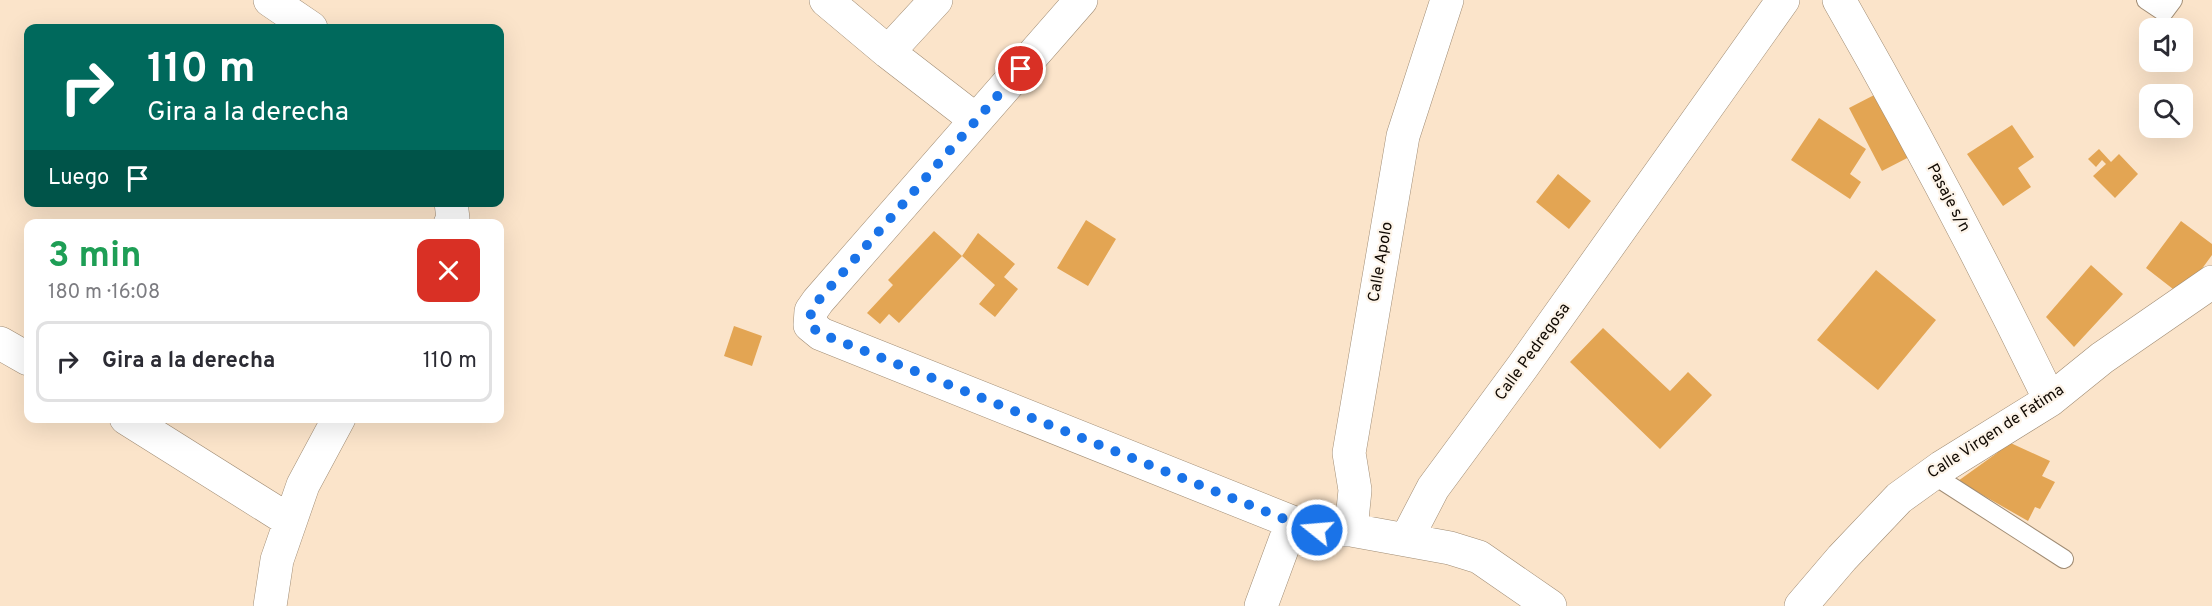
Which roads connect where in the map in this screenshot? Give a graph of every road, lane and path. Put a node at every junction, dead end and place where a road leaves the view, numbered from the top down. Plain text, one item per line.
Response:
1 (270, 0) edge
2 (826, 0) edge
3 (936, 0) edge
4 (1081, 0) edge
5 (1447, 0) edge
6 (1783, 0) edge
7 (1839, 0) edge
8 (2146, 0) edge
9 (2174, 0) edge
10 (305, 24) edge
11 (888, 52) junction
12 (976, 120) junction
13 (2212, 282) edge
14 (0, 343) edge
15 (24, 357) edge
16 (2050, 400) junction
17 (134, 423) edge
18 (336, 423) edge
19 (1932, 474) junction
20 (290, 521) junction
21 (1292, 522) junction
22 (1351, 530) junction
23 (1406, 540) junction
24 (2064, 559) dead end
25 (270, 606) edge
26 (1261, 606) edge
27 (1550, 606) edge
28 (1801, 606) edge

1 - 10 street
2 - 11 street
3 - 11 street
4 - 12 street
5 - 22 street, Calle Apolo
6 - 23 street, Calle Pedregosa
7 - 16 street, Pasaje s/n
8 - 9 lane
11 - 12 street
12 - 21 street
13 - 16 street, Calle Virgen de Fatima
14 - 15 street
16 - 19 street, Calle Virgen de Fatima
17 - 20 street
18 - 20 street
19 - 24 lane
19 - 28 street, Calle Virgen de Fatima
20 - 25 street
21 - 22 street
21 - 26 street
22 - 23 street
23 - 27 street

